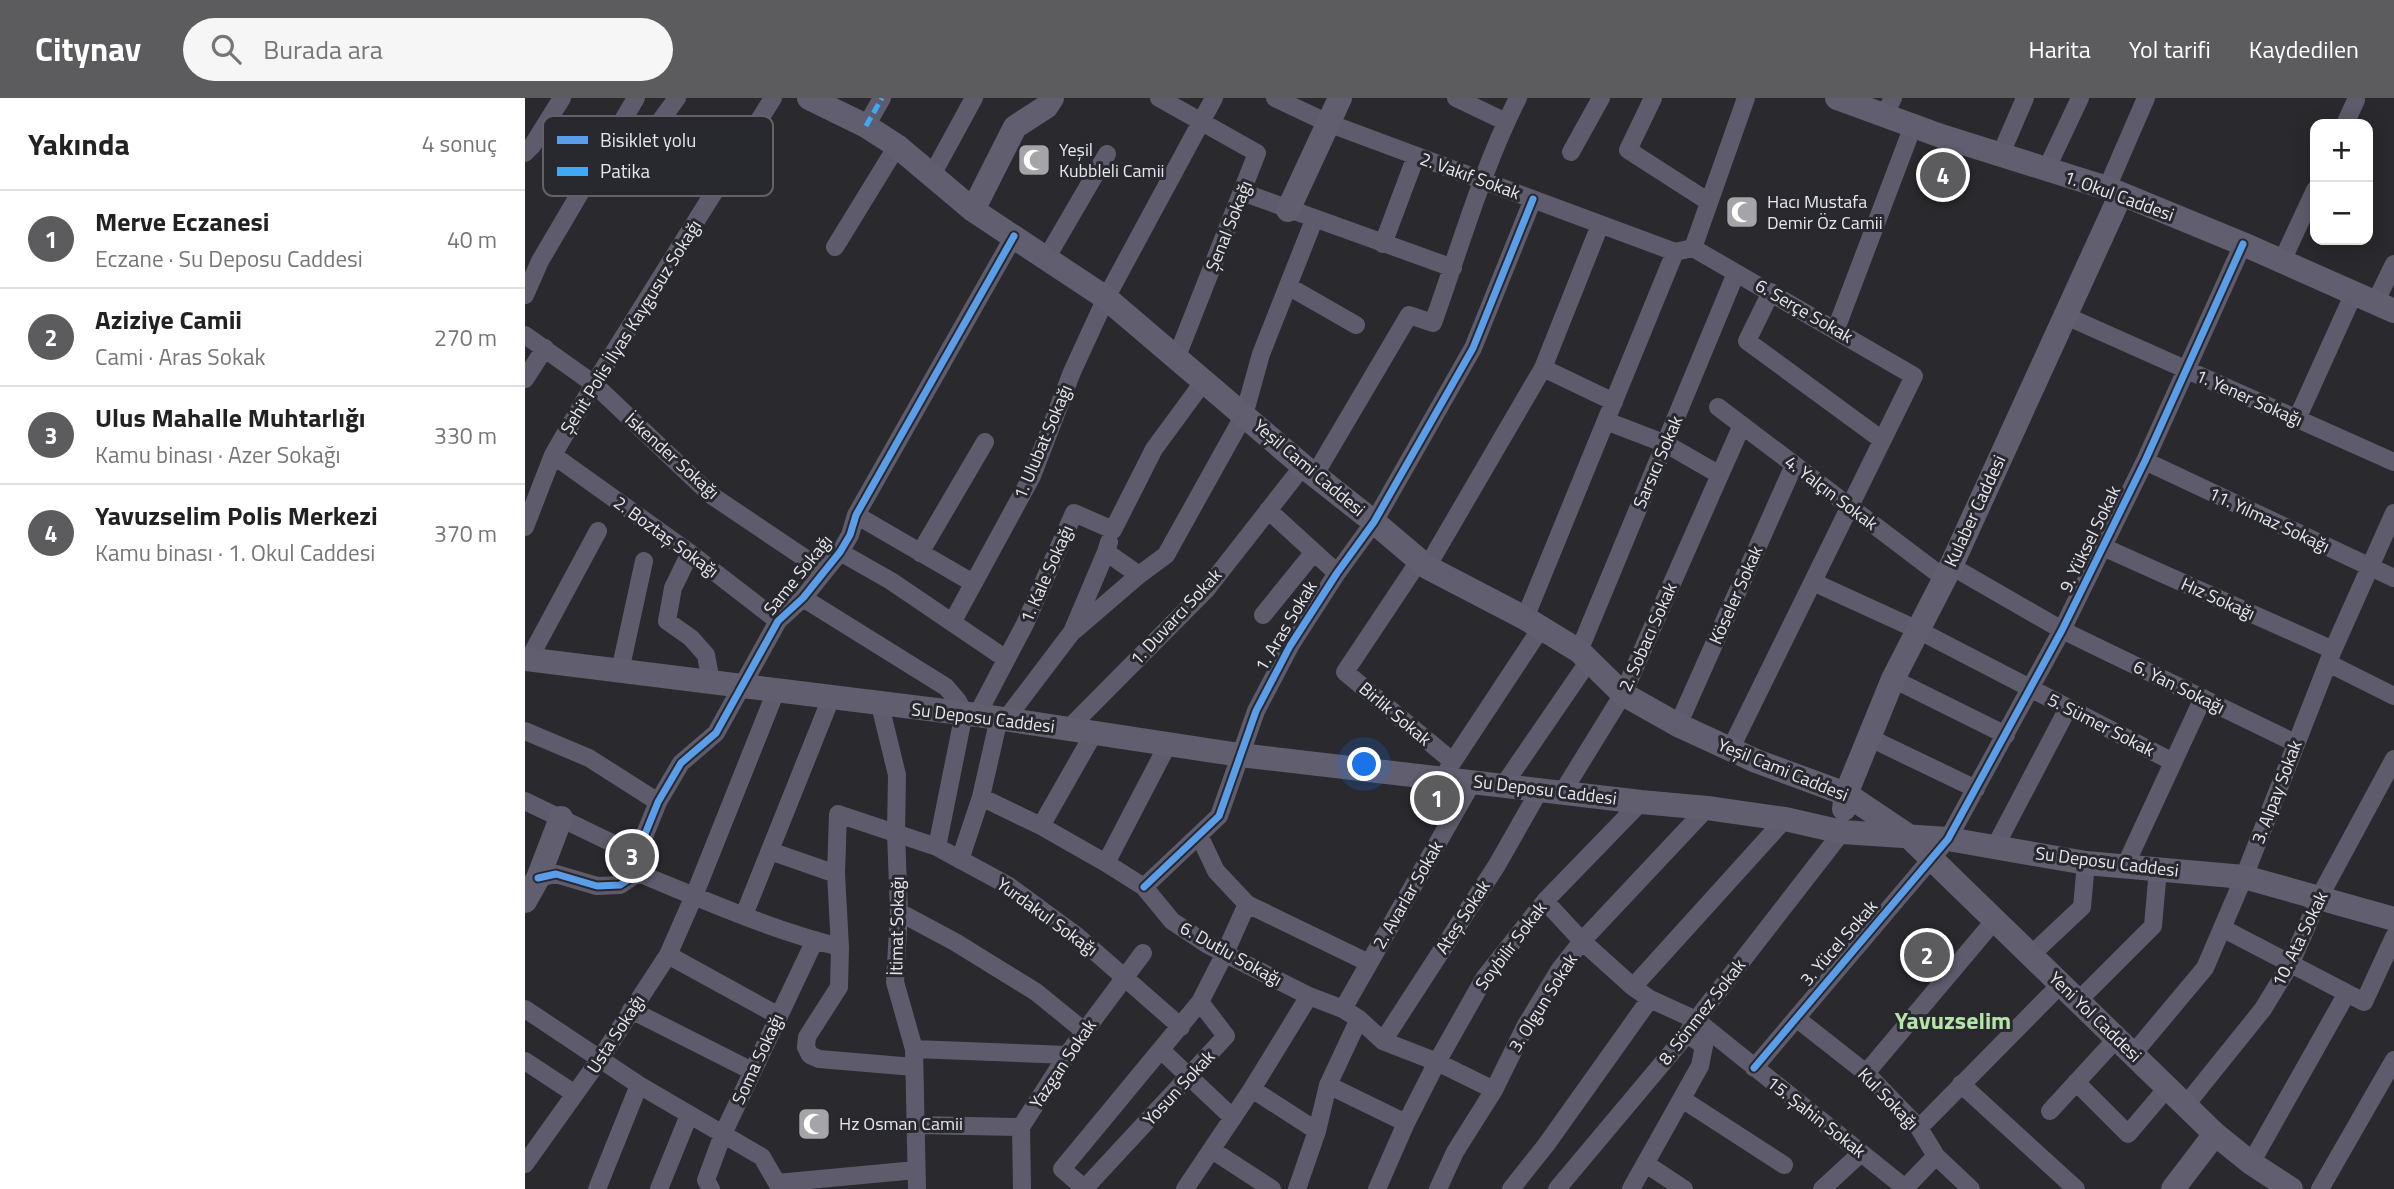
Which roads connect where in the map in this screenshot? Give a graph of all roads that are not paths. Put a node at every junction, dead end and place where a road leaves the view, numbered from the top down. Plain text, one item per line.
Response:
1 (562, 98) edge
2 (636, 98) edge
3 (677, 98) edge
4 (773, 98) edge
5 (809, 98) edge
6 (882, 98) edge
7 (974, 98) edge
8 (1052, 98) edge
9 (1159, 98) edge
10 (1214, 98) edge
11 (1275, 98) edge
12 (1340, 98) edge
13 (1456, 98) edge
14 (1518, 98) edge
15 (1601, 98) edge
16 (1653, 98) edge
17 (1746, 98) edge
18 (2025, 98) edge
19 (2080, 98) edge
20 (2146, 98) edge
21 (1845, 99) edge
22 (2357, 100) dead end
23 (1889, 107) edge
24 (551, 116) edge
25 (625, 116) edge
26 (664, 116) edge
27 (762, 116) edge
28 (2348, 119) edge
29 (1506, 121) junction
30 (1201, 122) junction
31 (1328, 123) junction
32 (866, 126) junction
33 (1913, 126) junction
34 (543, 129) edge
35 (897, 146) junction
36 (1571, 152) dead end
37 (525, 153) edge
38 (1107, 154) dead end
39 (1416, 156) junction
40 (2000, 156) junction
41 (2046, 170) junction
42 (932, 175) junction
43 (1484, 181) junction
44 (2114, 191) junction
45 (1242, 192) junction
46 (578, 196) edge
47 (712, 196) edge
48 (1533, 199) junction
49 (2310, 201) edge
50 (1709, 202) junction
51 (973, 210) junction
52 (1288, 210) junction
53 (1314, 220) junction
54 (1600, 225) junction
55 (1014, 236) junction
56 (1383, 244) junction
57 (2243, 244) junction
58 (835, 247) dead end
59 (1684, 250) junction
60 (1047, 257) junction
61 (2282, 261) junction
62 (2394, 264) edge
63 (1453, 268) junction
64 (1736, 273) junction
65 (1288, 286) junction
66 (526, 291) edge
67 (1771, 292) junction
68 (1106, 298) junction
69 (2374, 303) edge
70 (2066, 316) junction
71 (1356, 325) dead end
72 (1836, 329) junction
73 (525, 335) edge
74 (545, 348) junction
75 (1176, 359) junction
76 (1543, 368) junction
77 (2187, 370) junction
78 (525, 379) edge
79 (1204, 381) junction
80 (594, 384) junction
81 (1614, 402) junction
82 (1718, 407) dead end
83 (1244, 415) junction
84 (2297, 419) junction
85 (1606, 421) junction
86 (1742, 425) junction
87 (1882, 440) junction
88 (985, 442) dead end
89 (1666, 444) junction
90 (553, 455) junction
91 (2145, 461) junction
92 (2394, 462) edge
93 (1794, 465) junction
94 (1309, 471) junction
95 (1720, 475) junction
96 (531, 489) edge
97 (1849, 507) junction
98 (1268, 510) junction
99 (2394, 513) edge
100 (856, 516) junction
101 (1374, 522) junction
102 (525, 527) edge
103 (1113, 530) junction
104 (598, 531) dead end
105 (2103, 547) junction
106 (840, 552) junction
107 (1105, 552) junction
108 (1314, 552) junction
109 (690, 553) junction
110 (920, 553) junction
111 (644, 561) dead end
112 (1423, 564) junction
113 (2371, 568) junction
114 (824, 571) junction
115 (1947, 572) junction
116 (1337, 573) junction
117 (1139, 575) junction
118 (2394, 578) edge
119 (1813, 582) junction
120 (974, 583) junction
121 (803, 598) junction
122 (1263, 615) dead end
123 (778, 621) junction
124 (953, 621) junction
125 (1533, 623) junction
126 (1918, 629) junction
127 (2063, 630) junction
128 (1072, 632) junction
129 (1583, 656) junction
130 (2331, 657) junction
131 (527, 659) edge
132 (1006, 659) junction
133 (620, 671) junction
134 (1893, 679) junction
135 (711, 682) junction
136 (741, 687) junction
137 (2031, 689) junction
138 (776, 691) junction
139 (1623, 694) junction
140 (2394, 696) edge
141 (831, 698) junction
142 (2203, 698) junction
143 (880, 705) junction
144 (2068, 708) junction
145 (986, 717) junction
146 (1678, 725) junction
147 (1067, 729) junction
148 (525, 732) edge
149 (1094, 733) junction
150 (2006, 735) junction
151 (1870, 738) junction
152 (2295, 743) junction
153 (1168, 744) junction
154 (1730, 750) junction
155 (1240, 755) junction
156 (2394, 759) edge
157 (2173, 762) junction
158 (1448, 769) junction
159 (1473, 781) junction
160 (1503, 786) junction
161 (1976, 789) junction
162 (1551, 792) junction
163 (1846, 794) junction
164 (981, 797) junction
165 (525, 801) edge
166 (658, 802) junction
167 (1641, 802) junction
168 (1707, 808) junction
169 (561, 818) junction
170 (1785, 819) junction
171 (1041, 826) junction
172 (1842, 832) junction
173 (896, 833) junction
174 (1199, 835) junction
175 (1907, 835) junction
176 (1948, 839) junction
177 (937, 847) junction
178 (1995, 847) junction
179 (770, 852) junction
180 (637, 855) junction
181 (1932, 859) junction
182 (960, 860) junction
183 (1107, 863) junction
184 (2086, 863) junction
185 (2126, 866) junction
186 (2158, 869) junction
187 (638, 873) junction
188 (836, 874) junction
189 (538, 877) junction
190 (2244, 877) junction
191 (1144, 887) junction
192 (694, 896) junction
193 (2319, 898) junction
194 (525, 901) edge
195 (1545, 901) junction
196 (1247, 904) junction
197 (899, 912) junction
198 (744, 915) junction
199 (2394, 919) edge
200 (1994, 921) junction
201 (2222, 929) junction
202 (2394, 937) edge
203 (815, 940) junction
204 (1582, 941) junction
205 (840, 947) junction
206 (1143, 953) dead end
207 (1225, 953) junction
208 (668, 955) junction
209 (2031, 955) junction
210 (1369, 963) junction
211 (2291, 963) junction
212 (1124, 976) junction
213 (1633, 987) junction
214 (2069, 992) junction
215 (2347, 992) junction
216 (1309, 996) junction
217 (1650, 999) junction
218 (1200, 1002) junction
219 (525, 1009) edge
220 (1343, 1009) junction
221 (631, 1010) junction
222 (779, 1016) junction
223 (1796, 1018) junction
224 (1359, 1019) junction
225 (1181, 1027) junction
226 (1691, 1027) junction
227 (1084, 1031) junction
228 (1383, 1041) junction
229 (2125, 1046) junction
230 (1161, 1050) junction
231 (1067, 1055) junction
232 (914, 1058) junction
233 (600, 1059) junction
234 (2394, 1060) edge
235 (525, 1061) edge
236 (1437, 1062) junction
237 (1754, 1068) junction
238 (752, 1071) junction
239 (1866, 1073) junction
240 (1190, 1077) junction
241 (2076, 1082) junction
242 (1961, 1084) junction
243 (639, 1085) junction
244 (1328, 1085) junction
245 (2167, 1088) junction
246 (1252, 1089) junction
247 (1494, 1090) junction
248 (575, 1094) junction
249 (1682, 1099) junction
250 (2185, 1106) junction
251 (2050, 1111) dead end
252 (689, 1115) junction
253 (1233, 1118) junction
254 (1406, 1123) junction
255 (916, 1125) junction
256 (1021, 1127) junction
257 (1919, 1128) junction
258 (1317, 1130) junction
259 (723, 1134) junction
260 (2215, 1134) junction
261 (1212, 1150) junction
262 (1861, 1153) junction
263 (1936, 1156) junction
264 (2251, 1163) junction
265 (525, 1164) edge
266 (1646, 1164) junction
267 (1784, 1165) dead end
268 (916, 1170) junction
269 (708, 1184) edge
270 (777, 1186) edge
271 (1905, 1188) edge
272 (597, 1189) edge
273 (659, 1189) edge
274 (917, 1189) edge
275 (1022, 1189) edge
276 (1084, 1189) edge
277 (1185, 1189) edge
278 (1272, 1189) edge
279 (1297, 1189) edge
280 (1377, 1189) edge
281 (1438, 1189) edge
282 (1511, 1189) edge
283 (1557, 1189) edge
284 (1632, 1189) edge
285 (1684, 1189) edge
286 (1822, 1189) edge
287 (1971, 1189) edge
288 (2076, 1189) edge
289 (2173, 1189) edge
290 (2291, 1189) edge
291 (2320, 1189) edge

1 - 24 street
2 - 25 street
3 - 26 street
4 - 27 street, Şehit Polis İlyas Kaygusuz Sokağı
5 - 32 main road, Yeşil Cami Caddesi
6 - 32 street
7 - 42 street
8 - 51 main road
9 - 30 street
10 - 30 street, 1. Ulubat Sokağı
11 - 31 street, 2. Vakıf Sokak
12 - 31 main road
13 - 29 street
14 - 29 street
15 - 36 street
16 - 50 street
17 - 50 street
18 - 40 street
19 - 41 street
20 - 44 street
21 - 23 main road, 1. Okul Caddesi
22 - 28 street
23 - 33 main road, 1. Okul Caddesi
29 - 43 street
30 - 45 street, Şenal Sokağı
30 - 68 street, 1. Ulubat Sokağı
31 - 39 street, 2. Vakıf Sokak
31 - 52 main road
32 - 35 main road, Yeşil Cami Caddesi
33 - 40 main road, 1. Okul Caddesi
33 - 72 street
34 - 37 street
35 - 42 main road, Yeşil Cami Caddesi
35 - 58 street
38 - 60 street
39 - 43 street, 2. Vakıf Sokak
39 - 56 street
40 - 41 main road, 1. Okul Caddesi
41 - 44 main road, 1. Okul Caddesi
42 - 51 main road, Yeşil Cami Caddesi
43 - 48 street, 2. Vakıf Sokak
43 - 63 street
44 - 57 main road, 1. Okul Caddesi
44 - 70 main road, Kulaber Caddesi
45 - 52 street
45 - 75 street, Şenal Sokağı
46 - 66 street
47 - 80 street, Şehit Polis İlyas Kaygusuz Sokağı
48 - 54 street, 2. Vakıf Sokak
48 - 101 street, 1. Aras Sokak
49 - 61 street
50 - 59 street
51 - 55 main road, Yeşil Cami Caddesi
52 - 53 street
53 - 56 street
53 - 65 street
54 - 59 street, 2. Vakıf Sokak
54 - 76 street
55 - 60 main road, Yeşil Cami Caddesi
55 - 100 street, Same Sokağı
56 - 63 street
57 - 61 main road, 1. Okul Caddesi
57 - 77 street, 9. Yüksel Sokak
59 - 64 street, 6. Serçe Sokak
59 - 81 street
60 - 68 main road, Yeşil Cami Caddesi
61 - 69 main road, 1. Okul Caddesi
62 - 69 street
63 - 94 street, 1. Duvarcı Sokak
64 - 67 street, 6. Serçe Sokak
64 - 89 street, Sarsıcı Sokak
65 - 71 street
65 - 83 street
67 - 72 street, 6. Serçe Sokak
67 - 87 street
68 - 75 main road, Yeşil Cami Caddesi
68 - 120 street, 1. Ulubat Sokağı
69 - 84 street
70 - 77 street, 1. Yener Sokağı
70 - 115 main road, Kulaber Caddesi
72 - 87 street, 6. Serçe Sokak
73 - 74 street, İskender Sokağı
74 - 78 street
74 - 80 street, İskender Sokağı
75 - 79 main road, Yeşil Cami Caddesi
76 - 81 street
76 - 112 street
77 - 84 street, 1. Yener Sokağı
77 - 91 street, 9. Yüksel Sokak
79 - 83 main road, Yeşil Cami Caddesi
79 - 103 street
80 - 90 street, Şehit Polis İlyas Kaygusuz Sokağı
80 - 114 street, İskender Sokağı
81 - 85 street
82 - 86 street, 4. Yalçın Sokak
83 - 94 main road, Yeşil Cami Caddesi
83 - 117 street
84 - 92 street, 1. Yener Sokağı
85 - 89 street
85 - 125 street
86 - 93 street, 4. Yalçın Sokak
86 - 95 street, 2. Sobacı Sokak
87 - 97 street
88 - 110 street
89 - 95 street
89 - 129 street, Sarsıcı Sokak
90 - 96 street, Şehit Polis İlyas Kaygusuz Sokağı
90 - 109 street, 2. Boztaş Sokağı
91 - 105 street, 9. Yüksel Sokak
91 - 113 street, 11. Yılmaz Sokağı
93 - 97 street, 4. Yalçın Sokak
93 - 146 street, Köseler Sokak
94 - 98 street, 1. Duvarcı Sokak
94 - 101 main road, Yeşil Cami Caddesi
95 - 139 street, 2. Sobacı Sokak
96 - 102 street, Şehit Polis İlyas Kaygusuz Sokağı
97 - 115 street, 4. Yalçın Sokak
97 - 119 street
98 - 108 street
98 - 147 street, 1. Duvarcı Sokak
99 - 113 street, 3. Alpay Sokak
100 - 106 street, Same Sokağı
100 - 110 street
101 - 112 main road, Yeşil Cami Caddesi
101 - 116 street, 1. Aras Sokak
103 - 107 street
103 - 132 street, 1. Kale Sokağı
104 - 131 street
105 - 127 street, 9. Yüksel Sokak
105 - 130 street, Hız Sokağı
106 - 114 street, Same Sokağı
106 - 124 street
107 - 117 street
107 - 128 street
108 - 116 street
108 - 122 street
109 - 123 street, 2. Boztaş Sokağı
109 - 135 street
110 - 120 street
111 - 133 street
112 - 125 main road, Yeşil Cami Caddesi
112 - 158 street, Birlik Sokak
113 - 118 street, 11. Yılmaz Sokağı
113 - 130 street, 3. Alpay Sokak
114 - 121 street, Same Sokağı
115 - 126 main road, Kulaber Caddesi
115 - 127 street, 4. Yalçın Sokak
116 - 155 street, 1. Aras Sokak
117 - 128 street
119 - 126 street, 5. Sümer Sokak
119 - 154 street
120 - 124 street, 1. Ulubat Sokağı
121 - 123 street, Same Sokağı
121 - 145 street
123 - 136 street, Same Sokağı
124 - 132 street
125 - 129 main road, Yeşil Cami Caddesi
125 - 158 street
126 - 134 main road, Kulaber Caddesi
126 - 137 street, 5. Sümer Sokak
127 - 137 street, 9. Yüksel Sokak
127 - 142 street, 6. Yan Sokağı
128 - 145 street
129 - 139 main road, Yeşil Cami Caddesi
129 - 160 street, Sarsıcı Sokak
130 - 140 street, Hız Sokağı
130 - 152 street, 3. Alpay Sokak
131 - 133 main road, Su Deposu Caddesi
132 - 145 street, 1. Kale Sokağı
133 - 135 main road, Su Deposu Caddesi
134 - 150 street
134 - 151 main road, Kulaber Caddesi
135 - 136 main road, Su Deposu Caddesi
136 - 138 main road, Su Deposu Caddesi
136 - 166 street, Same Sokağı
137 - 144 street, 5. Sümer Sokak
137 - 150 street, 9. Yüksel Sokak
138 - 141 main road, Su Deposu Caddesi
138 - 192 street, Usta Sokağı
139 - 146 main road, Yeşil Cami Caddesi
139 - 162 street, 2. Sobacı Sokak
141 - 143 main road, Su Deposu Caddesi
141 - 179 street
142 - 152 street, 6. Yan Sokağı
142 - 157 street
143 - 145 main road, Su Deposu Caddesi
143 - 173 street, İtimat Sokağı
144 - 157 street, 5. Sümer Sokak
144 - 178 street
145 - 147 main road, Su Deposu Caddesi
145 - 164 street
145 - 177 street
146 - 154 main road, Yeşil Cami Caddesi
147 - 149 main road, Su Deposu Caddesi
148 - 166 street
149 - 153 main road, Su Deposu Caddesi
149 - 171 street
150 - 161 street, 9. Yüksel Sokak
151 - 161 street
151 - 163 main road, Kulaber Caddesi
152 - 190 street, 3. Alpay Sokak
153 - 155 main road, Su Deposu Caddesi
153 - 183 street
154 - 163 main road, Yeşil Cami Caddesi
155 - 158 main road, Su Deposu Caddesi
155 - 174 street, 1. Aras Sokak
156 - 193 street, 10. Ata Sokak
157 - 185 street
158 - 159 main road, Su Deposu Caddesi
159 - 160 main road, Su Deposu Caddesi
159 - 210 street, 2. Avarlar Sokak
160 - 162 main road, Su Deposu Caddesi
161 - 176 street, 9. Yüksel Sokak
162 - 167 main road, Su Deposu Caddesi
162 - 228 street, Ateş Sokak
163 - 172 main road, Kulaber Caddesi
163 - 175 main road, Yeşil Cami Caddesi
164 - 171 street, 6. Dutlu Sokağı
164 - 182 street
165 - 169 street
166 - 180 street, Same Sokağı
167 - 168 main road, Su Deposu Caddesi
167 - 195 street, Soybilir Sokak
168 - 170 main road, Su Deposu Caddesi
168 - 204 street, 3. Olgun Sokak
169 - 180 street
169 - 189 main road
170 - 172 main road, Su Deposu Caddesi
170 - 213 street
171 - 183 street, 6. Dutlu Sokağı
172 - 175 main road, Su Deposu Caddesi
172 - 226 street, 8. Sönmez Sokak
173 - 177 street, Yurdakul Sokağı
173 - 188 street, Yurdakul Sokağı
173 - 197 street, İtimat Sokağı
174 - 191 street, 1. Aras Sokak
174 - 196 street
175 - 176 main road, Su Deposu Caddesi
175 - 181 main road, Yeni Yol Caddesi
176 - 178 main road, Su Deposu Caddesi
176 - 181 street, 3. Yücel Sokak
177 - 182 street, Yurdakul Sokağı
178 - 184 main road, Su Deposu Caddesi
179 - 188 street
179 - 198 street
180 - 187 street, Same Sokağı
181 - 200 main road, Yeni Yol Caddesi
181 - 223 street, 3. Yücel Sokak
182 - 212 street, Yurdakul Sokağı
183 - 191 street, 6. Dutlu Sokağı
184 - 185 main road, Su Deposu Caddesi
184 - 209 street
185 - 186 main road, Su Deposu Caddesi
186 - 190 main road, Su Deposu Caddesi
186 - 214 street
187 - 189 street
187 - 192 street
188 - 205 street
189 - 194 main road
190 - 193 main road, Su Deposu Caddesi
190 - 201 street, 3. Alpay Sokak
191 - 207 street, 6. Dutlu Sokağı
192 - 198 street
192 - 208 street, Usta Sokağı
193 - 199 main road, Su Deposu Caddesi
193 - 211 street, 10. Ata Sokak
195 - 204 street, 15. Şahin Sokak
195 - 236 street, Soybilir Sokak
196 - 207 street
196 - 210 street
197 - 227 street
197 - 232 street, İtimat Sokağı
198 - 203 street
200 - 209 main road, Yeni Yol Caddesi
200 - 239 street
201 - 211 street
201 - 229 street, 3. Alpay Sokak
202 - 215 street
203 - 205 street
203 - 222 street, Soma Sokağı
204 - 213 street, 15. Şahin Sokak
204 - 247 street, 3. Olgun Sokak
205 - 232 street
206 - 212 street, Yazgan Sokak
207 - 216 street, 6. Dutlu Sokağı
207 - 218 street
208 - 221 street, Usta Sokağı
208 - 222 street
209 - 214 main road, Yeni Yol Caddesi
210 - 220 street, 2. Avarlar Sokak
211 - 215 street
211 - 250 street, 10. Ata Sokak
212 - 225 street, Yurdakul Sokağı
212 - 227 street, Yazgan Sokak
213 - 217 street, 15. Şahin Sokak
214 - 229 main road, Yeni Yol Caddesi
214 - 242 street
215 - 264 street
216 - 220 street, 6. Dutlu Sokağı
216 - 246 street
217 - 226 street, 15. Şahin Sokak
217 - 282 street
218 - 225 street
218 - 240 street, Yosun Sokak
219 - 233 street
220 - 224 street, 6. Dutlu Sokağı
221 - 233 street, Usta Sokağı
221 - 238 street
222 - 238 street, Soma Sokağı
223 - 237 street, 3. Yücel Sokak
223 - 239 street, Kul Sokağı
224 - 228 street, 6. Dutlu Sokağı
224 - 244 street
225 - 230 street
226 - 237 street, 15. Şahin Sokak
226 - 249 street
226 - 283 street, 8. Sönmez Sokak
227 - 231 street, Yazgan Sokak
228 - 236 street, 6. Dutlu Sokağı
229 - 241 street, 3. Alpay Sokak
229 - 245 main road, Yeni Yol Caddesi
230 - 240 street
230 - 276 street
231 - 232 street
231 - 256 street, Yazgan Sokak
232 - 255 street, İtimat Sokağı
233 - 243 street
233 - 248 street, Usta Sokağı
234 - 291 street
235 - 248 street
236 - 247 street, 6. Dutlu Sokağı
236 - 254 street, Soybilir Sokak
237 - 262 street, 15. Şahin Sokak
238 - 259 street, Soma Sokağı
239 - 257 street, Kul Sokağı
240 - 253 street
240 - 276 street, Yosun Sokak
241 - 245 street
241 - 251 street, 3. Alpay Sokak
242 - 257 street
242 - 288 street
243 - 252 street
243 - 272 street
244 - 254 street
244 - 258 street
245 - 250 main road, Yeni Yol Caddesi
246 - 253 street
246 - 258 street
247 - 281 street, 3. Olgun Sokak
248 - 265 street, Usta Sokağı
249 - 266 street
249 - 267 street
250 - 260 main road, Yeni Yol Caddesi
252 - 259 street
252 - 273 street
253 - 261 street
254 - 280 street, Soybilir Sokak
255 - 256 street
255 - 268 street, İtimat Sokağı
256 - 275 street, Yazgan Sokak
257 - 263 street, Kul Sokağı
258 - 279 street
259 - 269 street, Soma Sokağı
259 - 270 street
260 - 264 main road, Yeni Yol Caddesi
260 - 289 main road
261 - 277 street
261 - 278 street
262 - 271 street, 15. Şahin Sokak
262 - 286 street
263 - 271 street
263 - 287 street, Kul Sokağı
264 - 290 main road, Yeni Yol Caddesi
266 - 284 street
266 - 285 street
268 - 270 street
268 - 274 street, İtimat Sokağı

